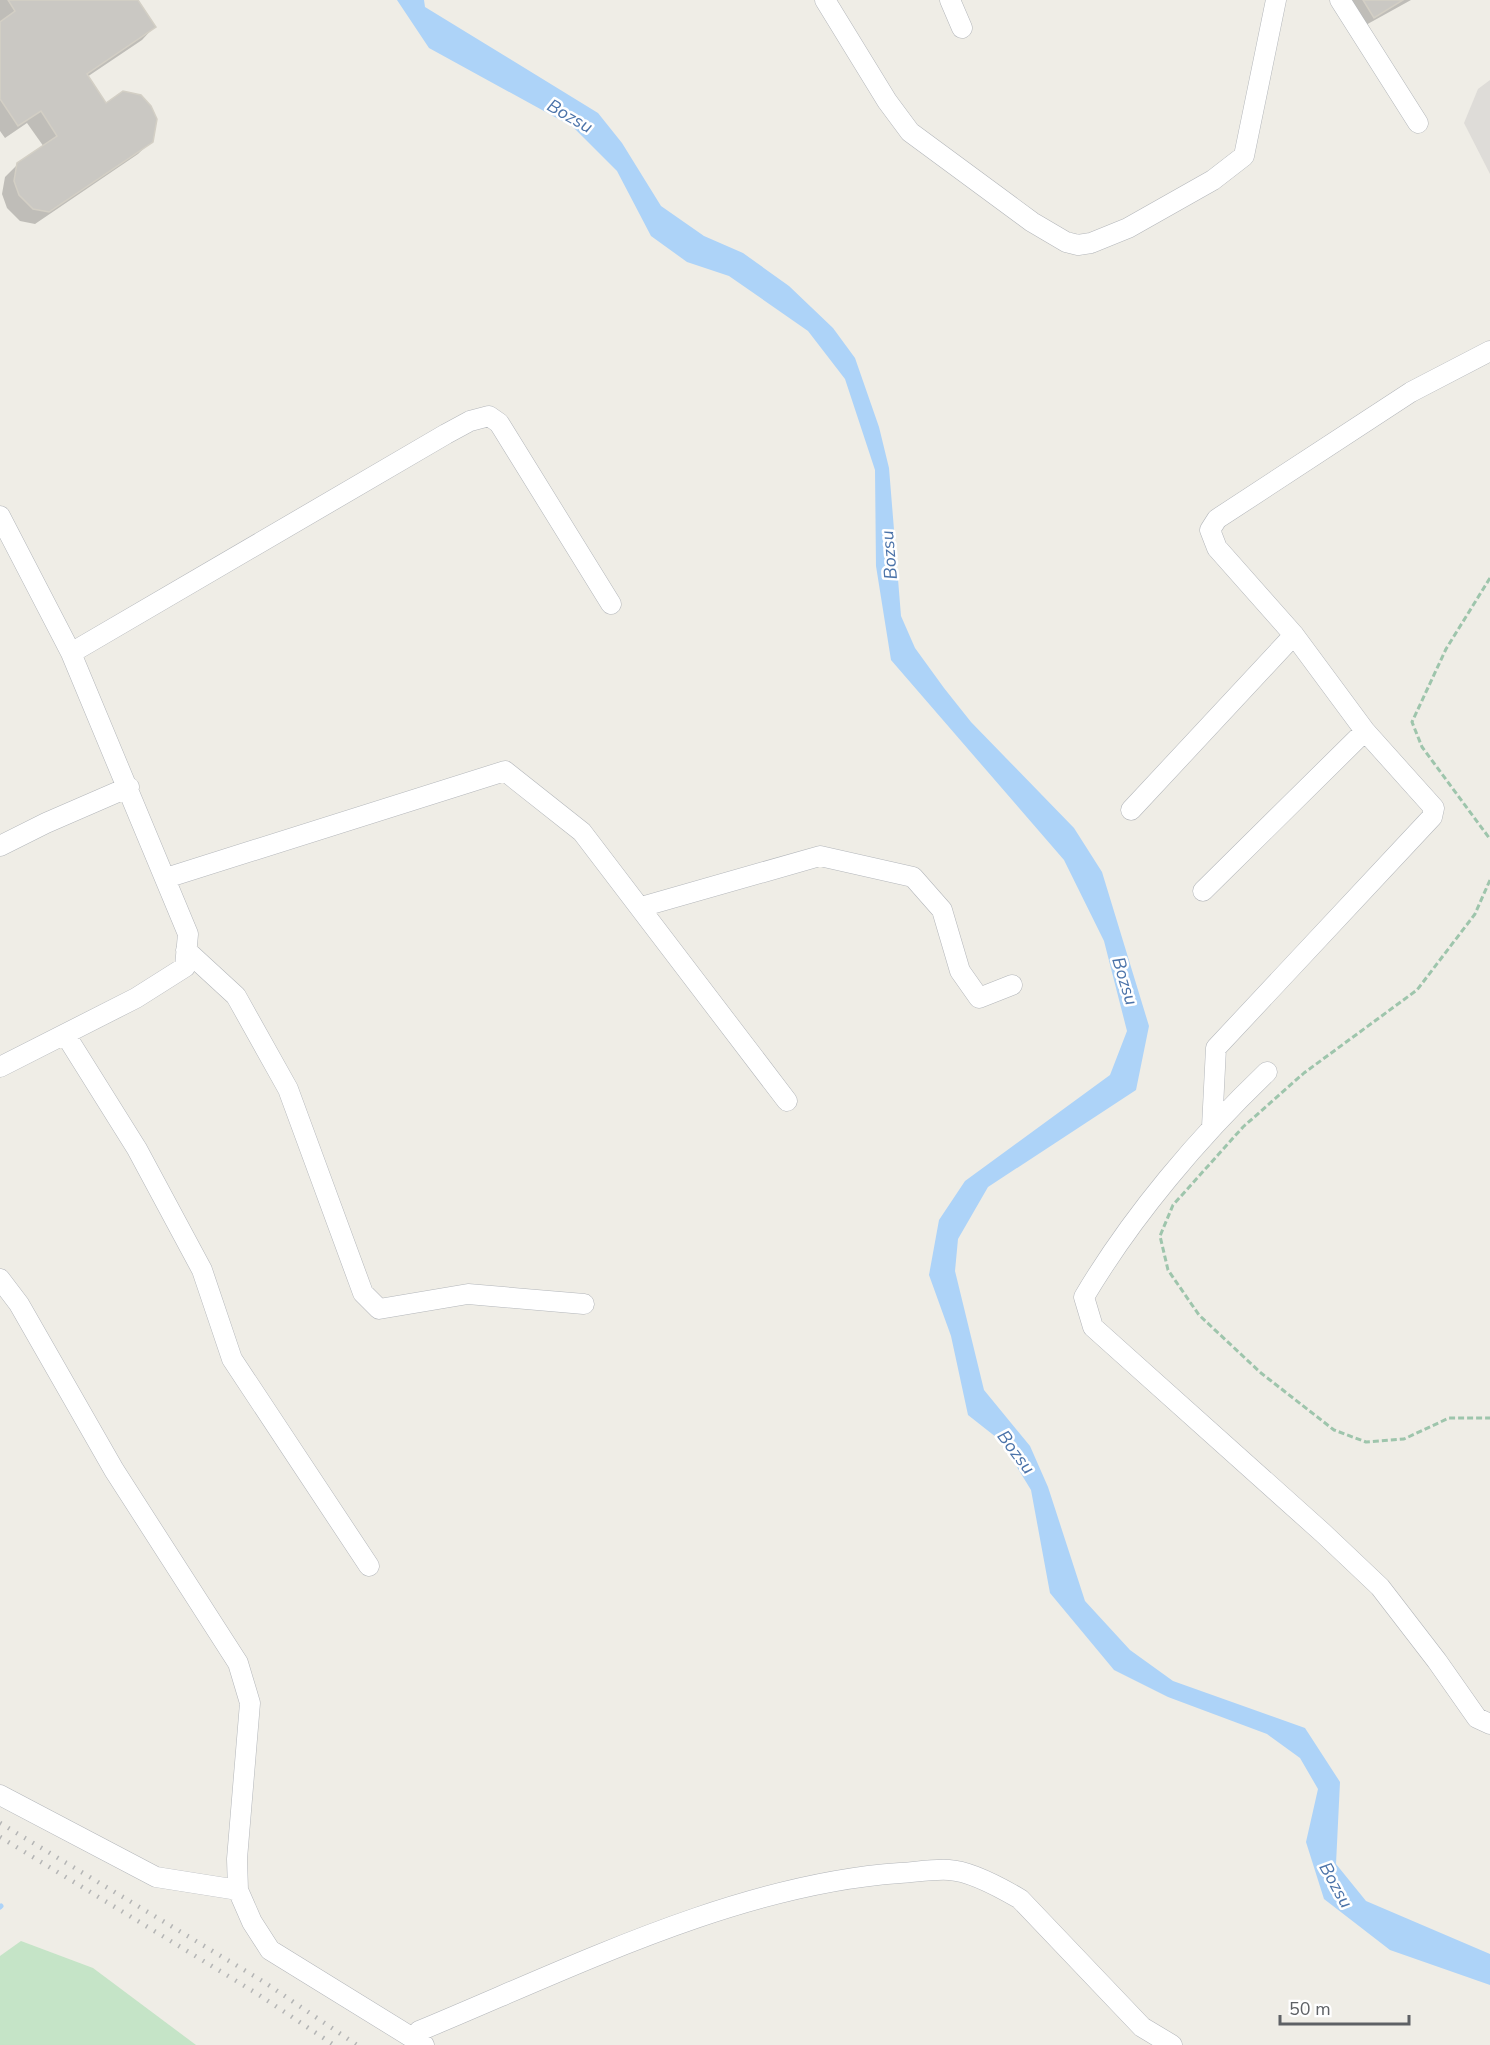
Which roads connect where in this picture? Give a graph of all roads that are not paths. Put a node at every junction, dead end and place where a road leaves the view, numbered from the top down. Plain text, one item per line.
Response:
1 (825, 0) edge
2 (950, 0) edge
3 (1276, 0) edge
4 (1341, 0) edge
5 (962, 28) dead end
6 (1418, 123) dead end
7 (1490, 351) edge
8 (0, 516) edge
9 (611, 604) dead end
10 (1294, 635) junction
11 (72, 653) junction
12 (1365, 731) junction
13 (129, 787) junction
14 (1131, 810) dead end
15 (0, 846) edge
16 (166, 878) junction
17 (1203, 891) dead end
18 (641, 908) junction
19 (186, 950) junction
20 (1012, 985) dead end
21 (65, 1034) junction
22 (0, 1067) edge
23 (1267, 1072) dead end
24 (787, 1101) dead end
25 (1212, 1127) junction
26 (0, 1279) edge
27 (584, 1304) dead end
28 (369, 1566) dead end
29 (1490, 1724) edge
30 (0, 1795) edge
31 (238, 1890) junction
32 (419, 2041) edge
33 (1172, 2045) edge

1 - 3 street
2 - 5 street
4 - 6 street
7 - 10 street
8 - 11 street
9 - 11 street
10 - 12 street
10 - 14 street
11 - 13 street
12 - 17 street
12 - 25 street
13 - 15 street
13 - 16 street
16 - 18 street
16 - 19 street
18 - 20 street
18 - 24 street
19 - 21 street
19 - 27 street
21 - 22 street
21 - 28 street
23 - 25 street
25 - 29 street
26 - 31 street
30 - 31 street
31 - 32 street
32 - 33 street

